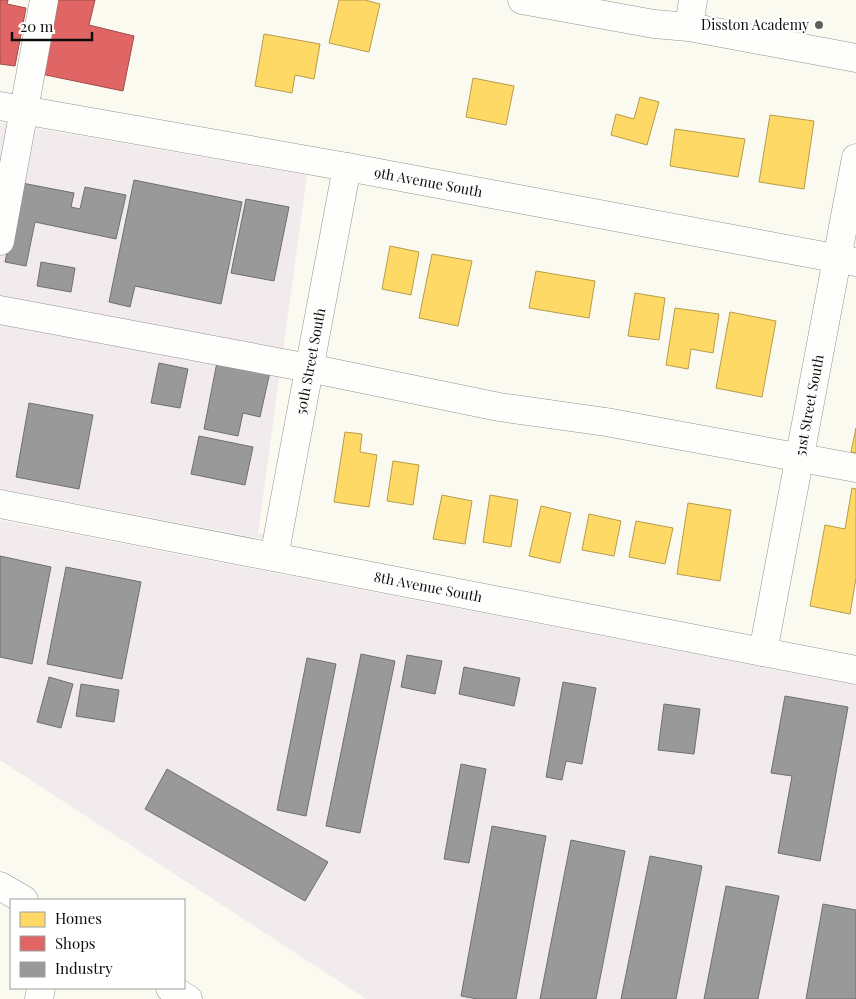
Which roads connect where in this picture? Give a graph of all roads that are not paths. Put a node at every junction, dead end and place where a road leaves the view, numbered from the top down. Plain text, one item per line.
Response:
1 (44, 0) edge
2 (522, 0) edge
3 (693, 0) edge
4 (689, 27) junction
5 (856, 58) edge
6 (12, 108) edge
7 (856, 158) edge
8 (348, 166) junction
9 (0, 241) edge
10 (847, 260) edge
11 (0, 310) edge
12 (309, 368) junction
13 (800, 457) junction
14 (856, 468) edge
15 (0, 504) edge
16 (274, 557) junction
17 (763, 652) junction
18 (856, 670) edge
19 (0, 886) edge
20 (22, 899) edge
21 (170, 989) edge
22 (188, 999) edge

1 - 6 street
2 - 4 street
3 - 4 street
4 - 5 street
6 - 8 street, 9th Avenue South
6 - 9 street
7 - 10 street, 51st Street South
8 - 10 street, 9th Avenue South
8 - 12 street, 50th Street South
10 - 13 street, 51st Street South
11 - 12 street
12 - 13 street
12 - 16 street, 50th Street South
13 - 14 street
13 - 17 street, 51st Street South
15 - 16 street, 8th Avenue South
16 - 17 street, 8th Avenue South
17 - 18 street, 8th Avenue South
19 - 20 street
21 - 22 street

